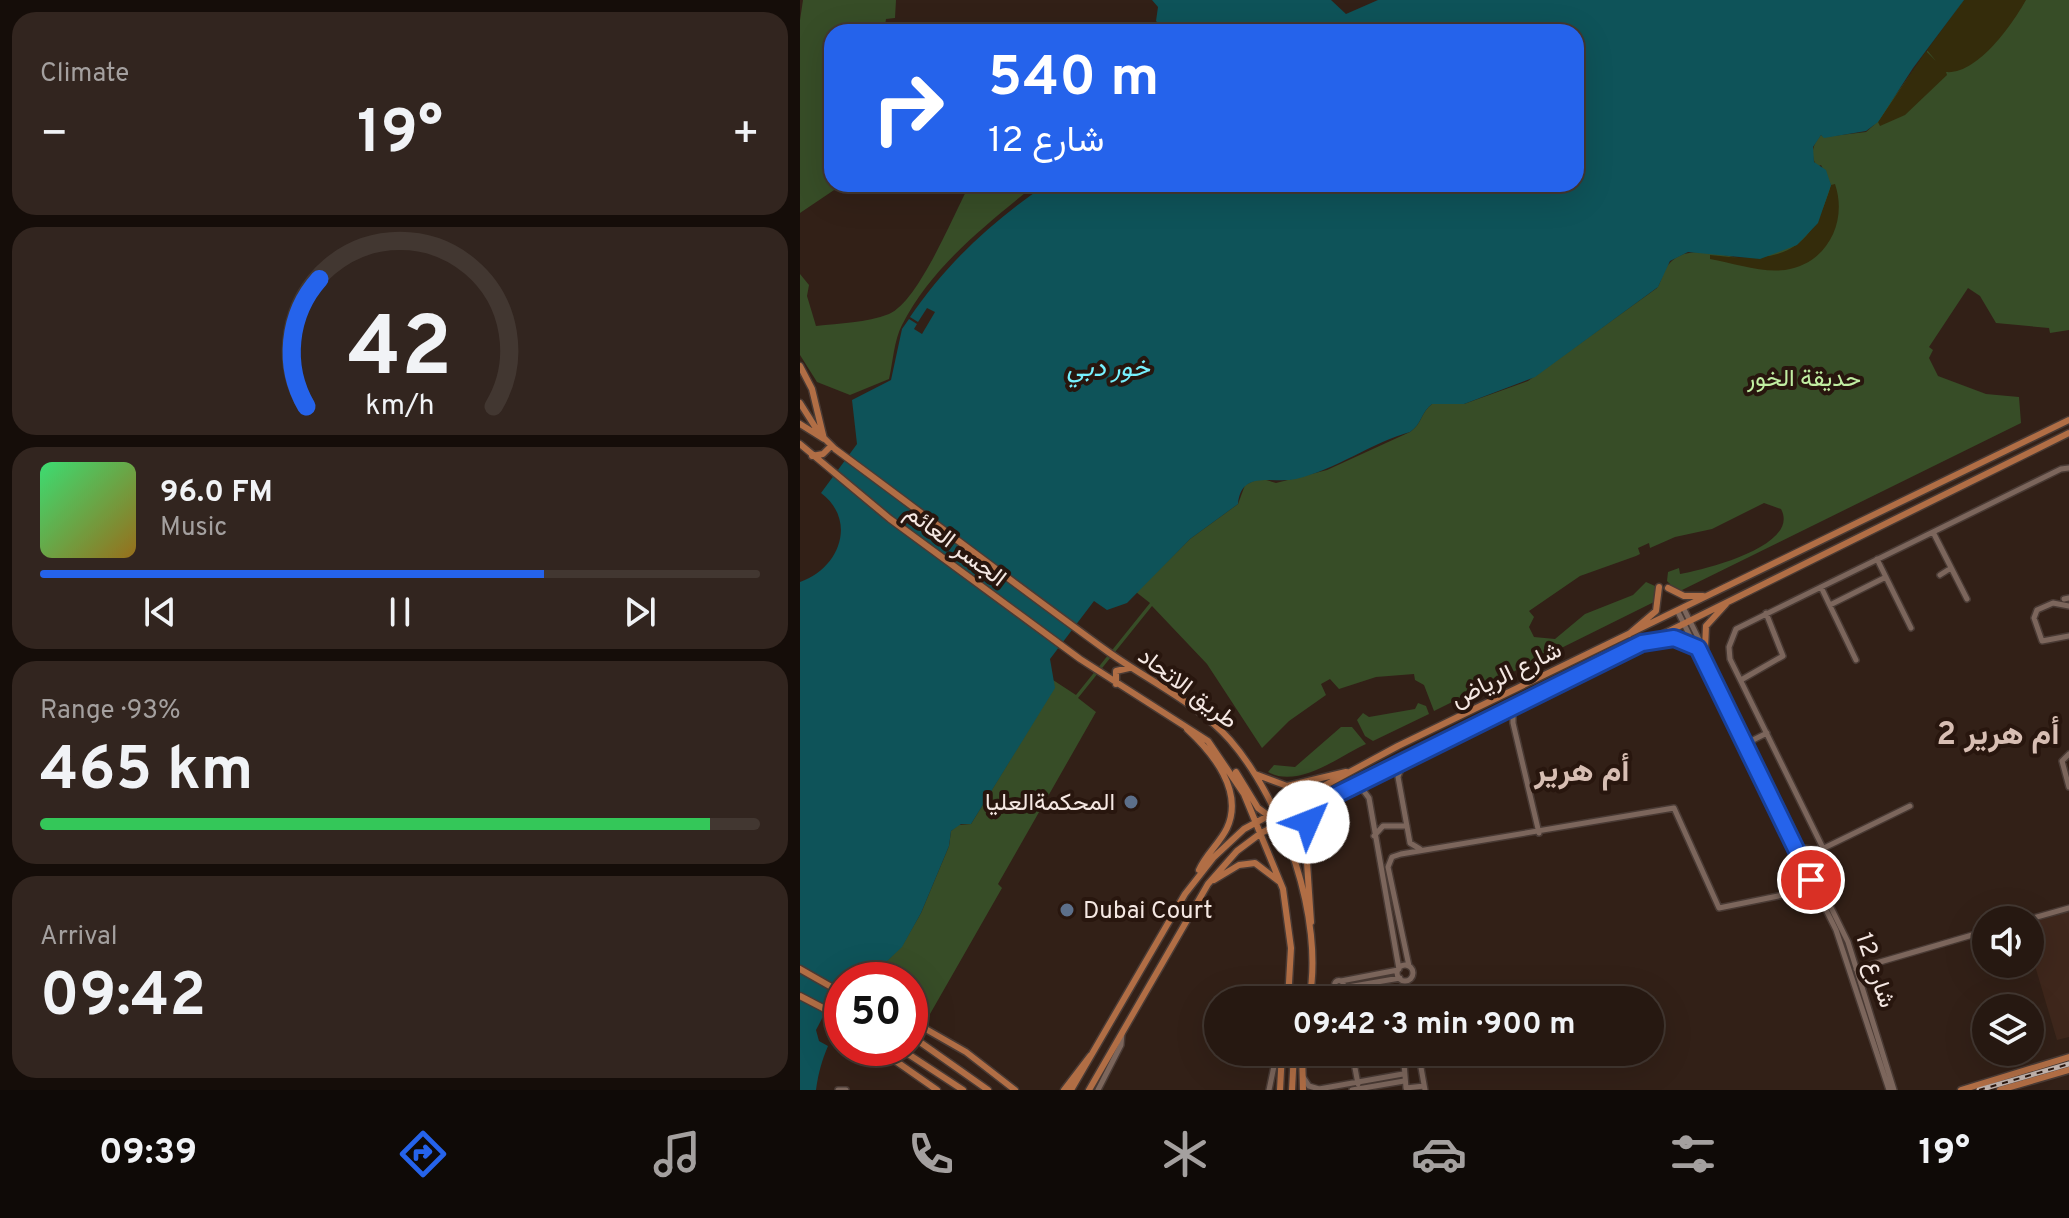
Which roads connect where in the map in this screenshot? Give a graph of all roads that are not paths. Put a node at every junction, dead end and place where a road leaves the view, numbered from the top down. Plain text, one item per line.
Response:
1 (800, 366) edge
2 (800, 403) edge
3 (2069, 419) edge
4 (800, 424) edge
5 (2067, 436) edge
6 (824, 439) junction
7 (800, 444) edge
8 (831, 446) junction
9 (812, 456) junction
10 (2069, 468) edge
11 (1933, 532) junction
12 (1877, 559) junction
13 (1951, 568) junction
14 (1940, 575) dead end
15 (1886, 577) junction
16 (1659, 587) dead end
17 (1821, 587) junction
18 (1668, 588) dead end
19 (1715, 594) junction
20 (1967, 599) dead end
21 (1730, 601) junction
22 (1830, 605) junction
23 (2069, 606) edge
24 (1681, 610) junction
25 (1766, 613) junction
26 (1687, 622) junction
27 (1911, 628) dead end
28 (1628, 635) junction
29 (2069, 636) edge
30 (1094, 641) joint
31 (1642, 643) junction
32 (1701, 648) junction
33 (1080, 659) joint
34 (1856, 660) dead end
35 (1132, 669) junction
36 (1741, 680) junction
37 (1116, 684) junction
38 (1513, 708) junction
39 (1499, 715) junction
40 (1176, 718) junction
41 (1513, 723) junction
42 (1767, 733) junction
43 (1750, 741) junction
44 (1773, 745) junction
45 (1760, 748) junction
46 (2069, 754) edge
47 (1223, 760) junction
48 (1403, 762) junction
49 (1350, 772) junction
50 (1255, 774) junction
51 (1354, 787) junction
52 (2069, 787) edge
53 (1318, 804) junction
54 (1910, 806) dead end
55 (1283, 807) junction
56 (1273, 811) junction
57 (1266, 816) junction
58 (1290, 818) junction
59 (1256, 821) junction
60 (1279, 823) junction
61 (1246, 827) junction
62 (1407, 827) junction
63 (1261, 833) junction
64 (1539, 833) junction
65 (1374, 836) junction
66 (1252, 839) junction
67 (1410, 843) junction
68 (1803, 848) junction
69 (1822, 849) junction
70 (1424, 850) junction
71 (1401, 854) junction
72 (1804, 858) junction
73 (1811, 864) junction
74 (1198, 876) junction
75 (1811, 880) junction
76 (1208, 884) junction
77 (1283, 889) junction
78 (1803, 891) junction
79 (1819, 895) junction
80 (2069, 908) edge
81 (2044, 915) edge
82 (1312, 934) junction
83 (1972, 935) edge
84 (1409, 966) junction
85 (800, 969) edge
86 (1398, 969) junction
87 (1855, 969) junction
88 (1400, 978) junction
89 (824, 983) edge
90 (1289, 986) edge
91 (1310, 986) edge
92 (1351, 986) edge
93 (1360, 986) edge
94 (800, 996) edge
95 (824, 1009) edge
96 (928, 1030) edge
97 (1122, 1033) junction
98 (928, 1048) edge
99 (1093, 1054) junction
100 (2069, 1057) edge
101 (903, 1066) edge
102 (926, 1066) edge
103 (1276, 1066) edge
104 (1280, 1066) edge
105 (1293, 1066) edge
106 (1303, 1066) edge
107 (2069, 1070) edge
108 (1303, 1077) junction
109 (1404, 1077) junction
110 (1358, 1085) edge
111 (856, 1088) dead end
112 (1425, 1088) edge
113 (1322, 1089) edge
114 (838, 1090) edge
115 (847, 1090) edge
116 (937, 1090) edge
117 (963, 1090) edge
118 (988, 1090) edge
119 (1015, 1090) edge
120 (1064, 1090) edge
121 (1071, 1090) edge
122 (1089, 1090) edge
123 (1098, 1090) edge
124 (1269, 1090) edge
125 (1280, 1090) edge
126 (1292, 1090) edge
127 (1303, 1090) edge
128 (1352, 1090) edge
129 (1891, 1090) edge
130 (1961, 1090) edge
131 (2000, 1090) edge

1 - 6 main road
2 - 6 main road
3 - 19 main road, شارع الرياض
4 - 6 main road
5 - 21 main road, شارع الرياض
6 - 8 main road
7 - 9 main road
8 - 9 main road
8 - 30 main road, الجسر العائم
9 - 33 main road, الجسر العائم
10 - 11 street
11 - 12 street
11 - 13 street
12 - 15 street
12 - 17 street
13 - 14 street
13 - 20 street
15 - 22 street
15 - 27 street
16 - 28 main road
17 - 22 street
17 - 25 street
18 - 19 main road
19 - 24 main road, شارع الرياض
21 - 26 main road, شارع الرياض
21 - 32 main road
22 - 34 street
23 - 29 street
24 - 26 main road
24 - 26 main road
24 - 28 main road, شارع الرياض
25 - 36 street
25 - 36 street
26 - 31 main road, شارع الرياض
26 - 32 street, شارع 12
28 - 49 main road, شارع الرياض
30 - 35 main road, طريق الاتحاد
31 - 32 main road
31 - 38 main road, شارع الرياض
32 - 43 street, شارع 12
32 - 72 street, شارع 12
33 - 37 main road, طريق الاتحاد
35 - 37 main road
35 - 50 main road, طريق الاتحاد
36 - 42 street
37 - 40 main road, طريق الاتحاد
38 - 39 main road, شارع الرياض
38 - 41 street
39 - 41 street
39 - 48 main road, شارع الرياض
40 - 47 main road, طريق الاتحاد
40 - 74 main road
41 - 64 street
42 - 43 street
42 - 44 street
43 - 45 street, شارع 12
44 - 45 street
44 - 69 street
45 - 68 street, شارع 12
46 - 52 street
47 - 57 main road
47 - 59 main road, طريق الاتحاد
48 - 51 main road, شارع الرياض
48 - 62 street
49 - 50 main road
49 - 55 main road, شارع الرياض
50 - 56 main road, طريق الاتحاد
51 - 53 main road, شارع الرياض
51 - 65 street
53 - 58 main road, شارع الرياض
53 - 82 main road
54 - 69 street
55 - 56 main road, شارع الرياض
55 - 58 main road
56 - 57 main road, شارع الرياض
56 - 60 main road, طريق الاتحاد
57 - 59 main road, شارع الرياض
57 - 60 main road
58 - 60 main road, شارع الرياض
59 - 61 main road, شارع الرياض
59 - 63 main road, طريق الاتحاد
60 - 63 main road, شارع الرياض
60 - 82 main road, طريق الاتحاد
61 - 66 main road
61 - 74 main road, شارع الرياض
62 - 65 street
62 - 67 street
63 - 66 main road, شارع الرياض
63 - 77 main road, طريق الاتحاد
64 - 70 street
64 - 78 street
65 - 86 street
66 - 76 main road, شارع الرياض
67 - 70 street
67 - 71 street
68 - 69 street
68 - 72 street, شارع 12
69 - 73 street
70 - 71 street
71 - 84 street
72 - 73 street, شارع 12
72 - 75 street, شارع 12
73 - 87 street, شارع 12
74 - 99 main road, شارع الرياض
75 - 78 street
75 - 79 street, شارع 12
76 - 77 main road
76 - 97 main road, شارع الرياض
77 - 90 main road, طريق الاتحاد
78 - 79 street
79 - 87 street, شارع 12
80 - 81 street
82 - 91 main road, طريق الاتحاد
83 - 87 street
84 - 86 street
84 - 88 street
85 - 89 main road
86 - 88 street
86 - 92 street
87 - 129 street, شارع 12
88 - 93 street
94 - 95 main road
96 - 119 main road
97 - 122 main road, شارع الرياض
97 - 123 street
98 - 118 main road
99 - 120 main road
99 - 121 main road, شارع الرياض
100 - 130 main road
101 - 116 main road
102 - 117 main road
103 - 124 street
104 - 125 main road
105 - 126 main road
106 - 108 main road
107 - 131 main road
108 - 113 street
108 - 127 main road
109 - 110 street
109 - 112 street
109 - 112 street
110 - 113 street
110 - 128 street
111 - 115 street
114 - 115 street

